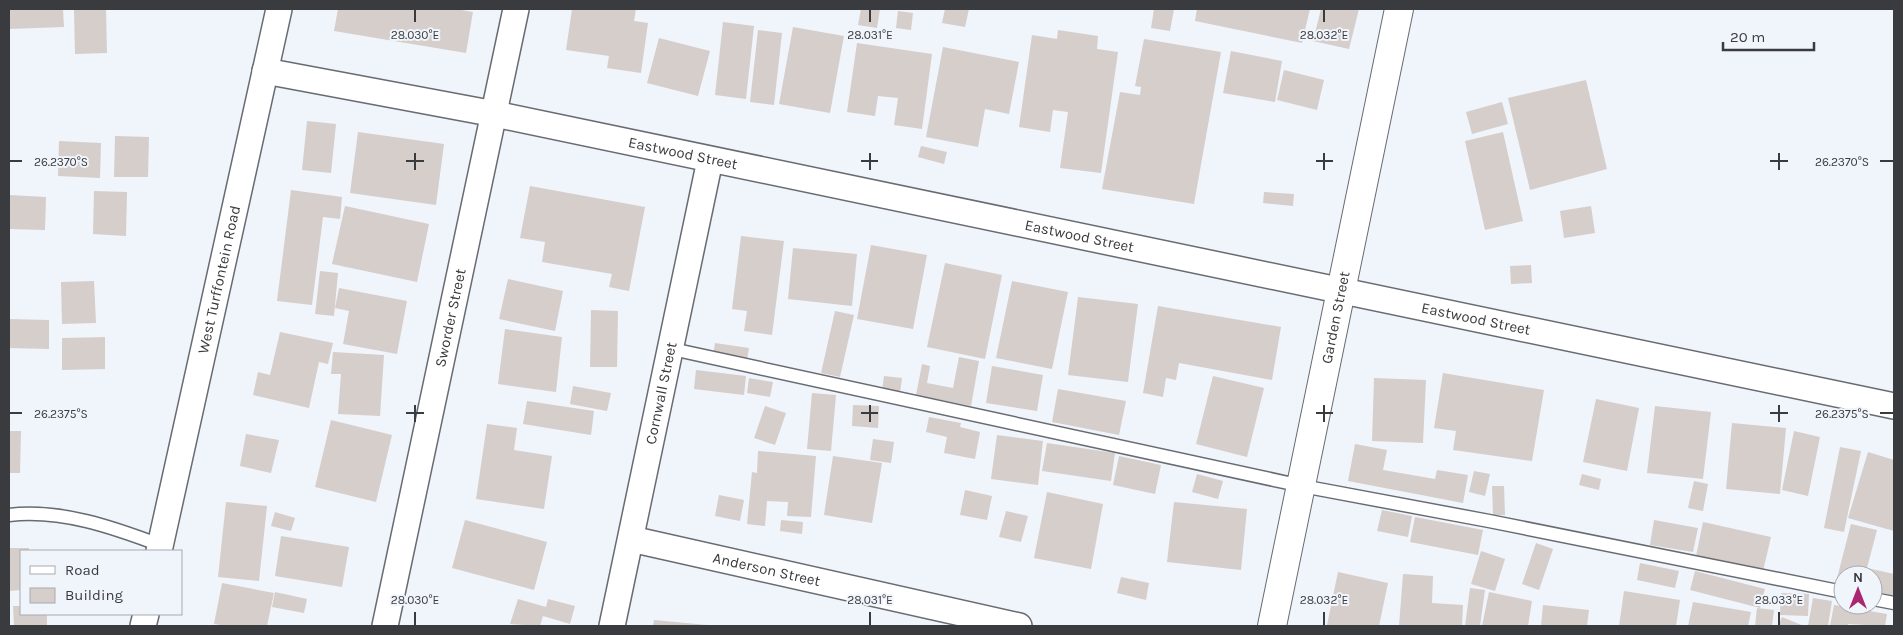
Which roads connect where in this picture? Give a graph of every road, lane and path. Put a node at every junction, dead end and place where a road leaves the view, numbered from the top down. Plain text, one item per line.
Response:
1 (278, 9) edge
2 (516, 9) edge
3 (1399, 9) edge
4 (265, 71) junction
5 (495, 114) junction
6 (710, 160) junction
7 (1339, 290) junction
8 (672, 349) junction
9 (1894, 406) edge
10 (1302, 486) junction
11 (9, 515) edge
12 (631, 539) junction
13 (159, 548) edge
14 (1833, 590) edge
15 (385, 626) edge
16 (612, 626) edge
17 (1019, 626) edge
18 (1272, 626) edge

1 - 4 street, West Turffontein Road
2 - 5 street, Sworder Street
3 - 7 street, Garden Street
4 - 5 street, Eastwood Street
4 - 13 street, West Turffontein Road
5 - 6 street, Eastwood Street
5 - 15 street, Sworder Street
6 - 7 street, Eastwood Street
6 - 8 street, Cornwall Street
7 - 9 street, Eastwood Street
7 - 10 street, Garden Street
8 - 10 lane
8 - 12 street, Cornwall Street
10 - 14 lane
10 - 18 street, Garden Street
11 - 13 lane
12 - 16 street, Cornwall Street
12 - 17 street, Anderson Street

